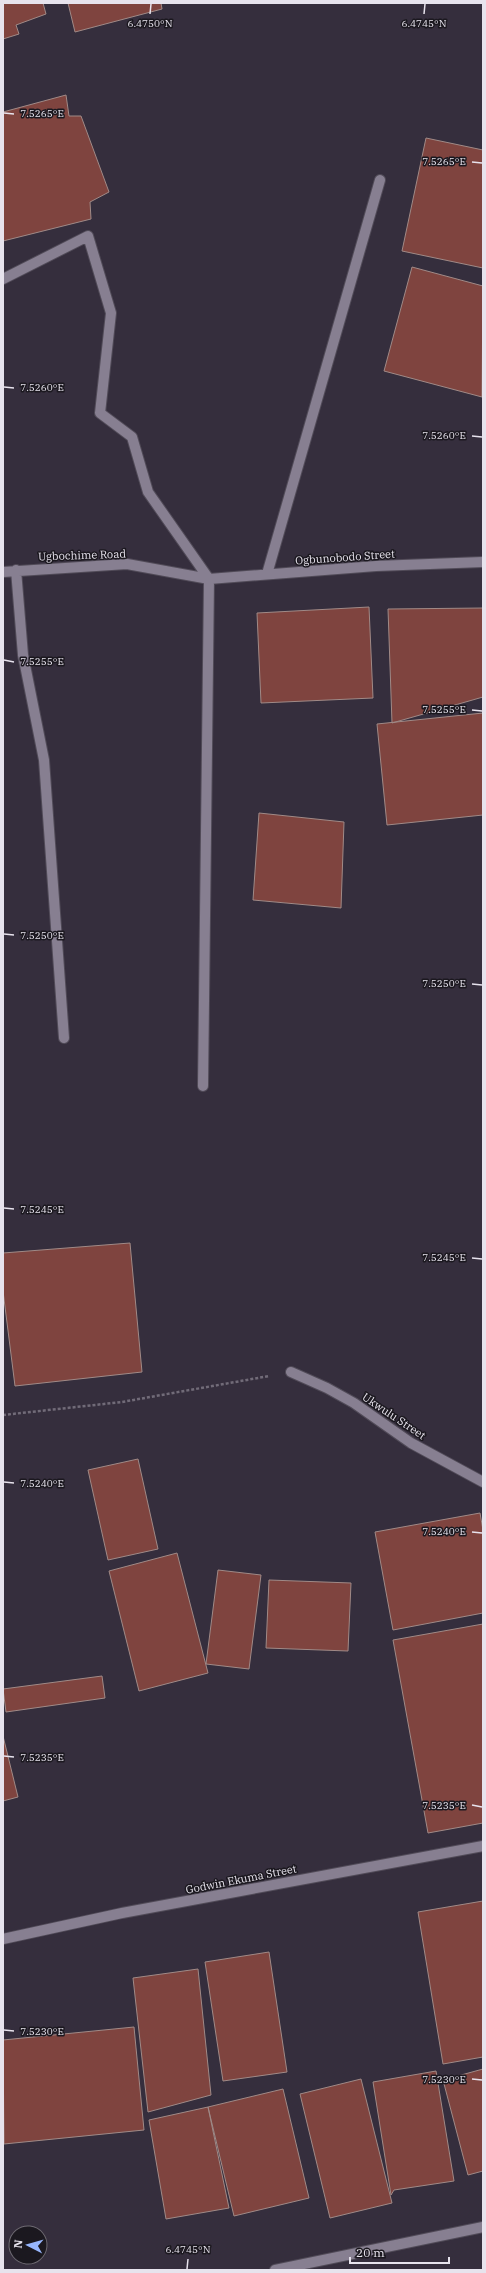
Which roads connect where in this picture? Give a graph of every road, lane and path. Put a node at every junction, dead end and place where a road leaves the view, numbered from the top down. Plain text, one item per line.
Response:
1 (380, 180) dead end
2 (3, 279) edge
3 (483, 562) edge
4 (16, 570) junction
5 (3, 572) edge
6 (267, 574) junction
7 (209, 579) junction
8 (64, 1038) dead end
9 (203, 1086) dead end
10 (291, 1372) joint
11 (3, 1415) edge
12 (483, 1482) edge
13 (483, 1846) edge
14 (3, 1939) edge
15 (483, 2227) edge
16 (275, 2270) edge

1 - 6 street
2 - 7 street
3 - 6 street, Ogbunobodo Street
4 - 5 street, Ugbochime Road
4 - 7 street, Ugbochime Road
4 - 8 street
6 - 7 street, Ogbunobodo Street
7 - 9 street
10 - 11 path
10 - 12 street, Ukwulu Street
13 - 14 street, Godwin Ekuma Street
15 - 16 street

